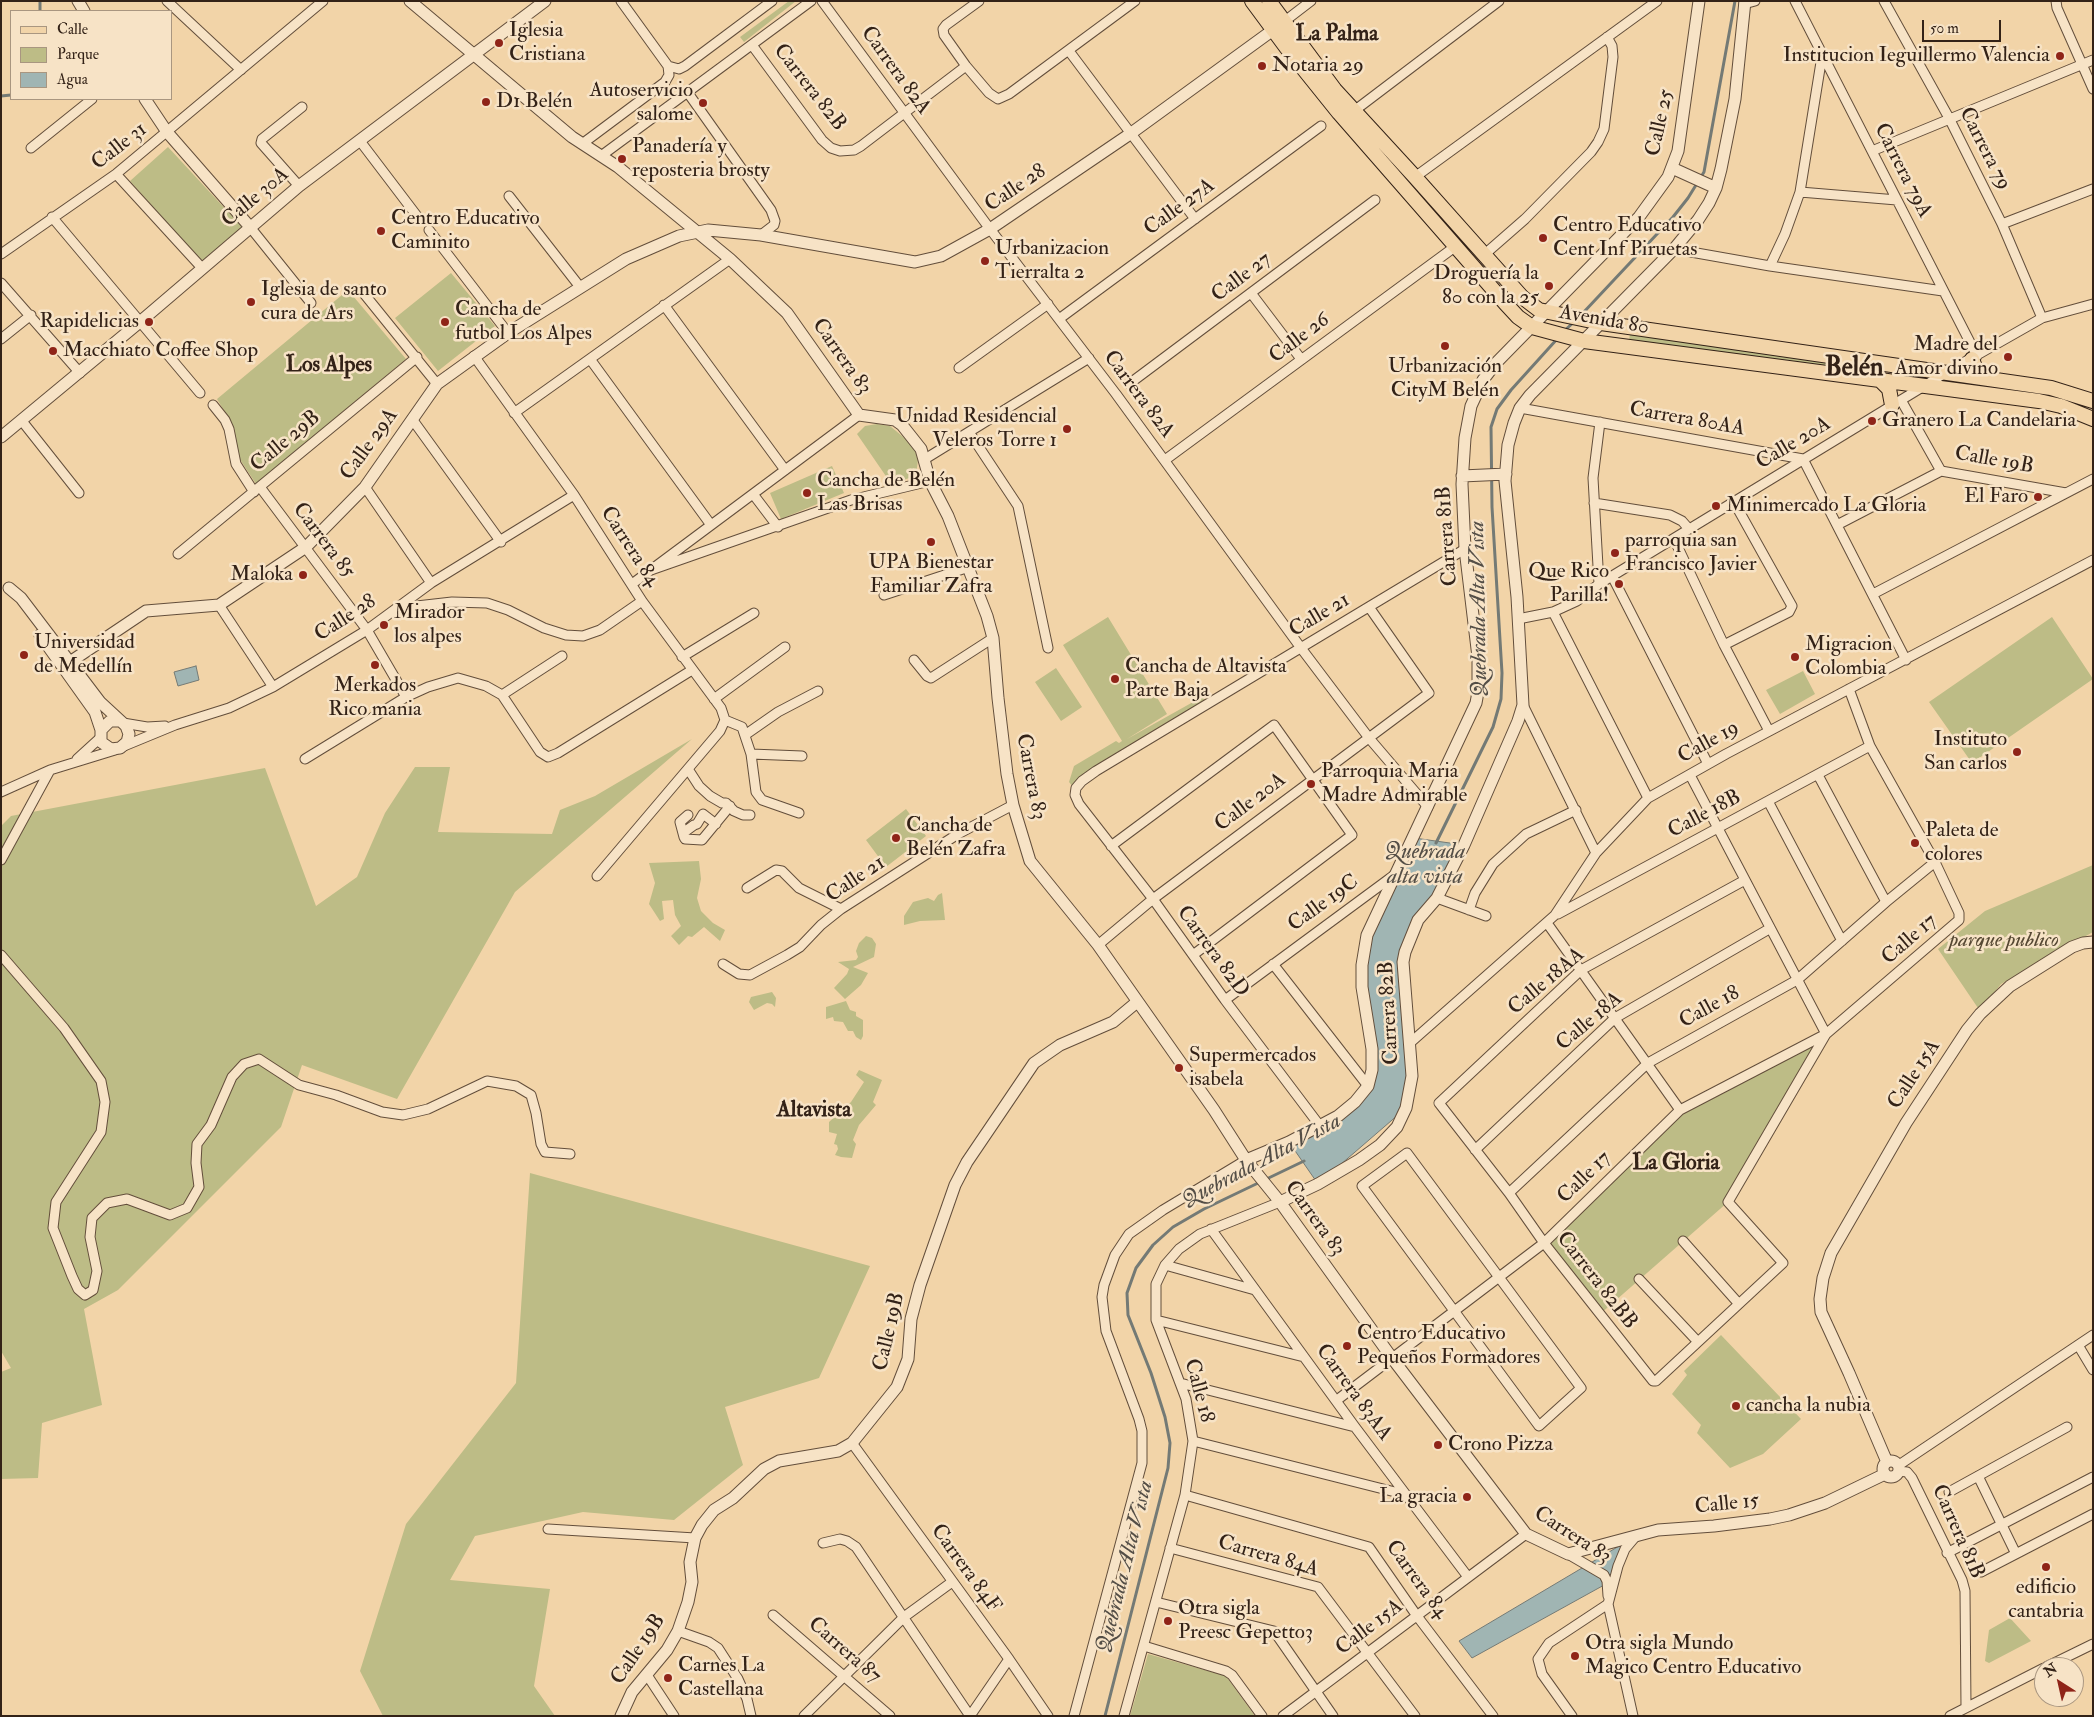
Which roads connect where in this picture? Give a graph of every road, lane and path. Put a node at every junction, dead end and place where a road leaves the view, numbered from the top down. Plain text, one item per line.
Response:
1 (167, 1) edge
2 (323, 1) edge
3 (410, 1) edge
4 (545, 1) edge
5 (621, 1) edge
6 (772, 1) edge
7 (811, 1) edge
8 (822, 1) edge
9 (979, 1) edge
10 (1135, 1) edge
11 (1252, 1) edge
12 (1269, 1) edge
13 (1310, 1) edge
14 (1499, 1) edge
15 (1657, 1) edge
16 (1699, 1) edge
17 (1795, 1) edge
18 (1884, 1) edge
19 (2056, 1) edge
20 (1748, 2) edge
21 (1279, 26) junction
22 (1607, 37) junction
23 (752, 45) junction
24 (1069, 50) junction
25 (473, 55) junction
26 (1822, 56) junction
27 (2093, 60) edge
28 (2082, 64) junction
29 (668, 66) junction
30 (966, 66) junction
31 (241, 70) junction
32 (2093, 89) edge
33 (688, 93) junction
34 (91, 100) edge
35 (146, 100) edge
36 (302, 107) dead end
37 (1354, 111) junction
38 (904, 113) junction
39 (1949, 118) junction
40 (1321, 126) dead end
41 (167, 132) junction
42 (1130, 134) junction
43 (360, 141) junction
44 (582, 144) junction
45 (31, 148) dead end
46 (1872, 151) junction
47 (602, 156) junction
48 (1672, 168) junction
49 (116, 174) junction
50 (1416, 177) junction
51 (299, 186) junction
52 (1716, 188) junction
53 (2093, 189) edge
54 (1800, 192) junction
55 (509, 196) dead end
56 (1375, 200) dead end
57 (1896, 200) junction
58 (417, 216) dead end
59 (52, 217) junction
60 (1195, 219) junction
61 (2002, 224) junction
62 (250, 227) junction
63 (990, 229) junction
64 (429, 230) dead end
65 (696, 231) junction
66 (761, 235) junction
67 (1456, 246) junction
68 (1674, 249) junction
69 (1, 254) edge
70 (1485, 254) junction
71 (730, 259) junction
72 (1770, 266) junction
73 (202, 268) junction
74 (1, 283) edge
75 (580, 287) junction
76 (360, 290) dead end
77 (1943, 291) junction
78 (1251, 293) junction
79 (311, 303) dead end
80 (1048, 304) junction
81 (2093, 304) edge
82 (664, 305) junction
83 (1546, 312) junction
84 (31, 315) junction
85 (2042, 318) junction
86 (1059, 319) junction
87 (141, 321) junction
88 (1596, 322) junction
89 (1538, 328) junction
90 (508, 333) junction
91 (1, 339) edge
92 (1579, 339) junction
93 (474, 356) junction
94 (417, 357) junction
95 (1974, 357) junction
96 (1089, 358) junction
97 (590, 359) junction
98 (1301, 360) junction
99 (959, 368) dead end
100 (1947, 372) junction
101 (80, 373) junction
102 (1983, 378) junction
103 (1879, 380) junction
104 (437, 384) junction
105 (1129, 384) dead end
106 (1925, 385) junction
107 (200, 393) dead end
108 (2092, 401) edge
109 (1896, 403) junction
110 (213, 405) dead end
111 (1520, 408) junction
112 (514, 413) junction
113 (859, 415) junction
114 (1468, 418) joint
115 (412, 419) junction
116 (2093, 419) edge
117 (22, 421) junction
118 (1600, 422) junction
119 (969, 432) junction
120 (1, 437) edge
121 (925, 459) junction
122 (1803, 459) junction
123 (1165, 460) junction
124 (785, 470) junction
125 (1941, 471) junction
126 (1503, 478) junction
127 (2093, 478) edge
128 (1464, 480) junction
129 (930, 481) junction
130 (366, 487) junction
131 (257, 489) junction
132 (2066, 493) junction
133 (79, 494) dead end
134 (753, 494) junction
135 (574, 495) junction
136 (1734, 502) junction
137 (1594, 503) junction
138 (1837, 524) junction
139 (710, 525) junction
140 (778, 527) junction
141 (1689, 529) junction
142 (1674, 539) junction
143 (501, 542) junction
144 (306, 548) junction
145 (1465, 549) junction
146 (178, 554) dead end
147 (2093, 560) edge
148 (969, 567) junction
149 (648, 571) junction
150 (1612, 576) junction
151 (6, 583) edge
152 (431, 583) junction
153 (632, 584) junction
154 (1598, 584) junction
155 (1873, 594) junction
156 (884, 595) dead end
157 (642, 601) junction
158 (219, 605) junction
159 (1369, 607) junction
160 (396, 609) junction
161 (1553, 612) junction
162 (754, 613) dead end
163 (1518, 620) junction
164 (367, 630) junction
165 (993, 638) junction
166 (1724, 645) junction
167 (785, 647) dead end
168 (1048, 648) dead end
169 (1301, 648) junction
170 (562, 656) dead end
171 (682, 657) junction
172 (914, 660) dead end
173 (1906, 660) junction
174 (70, 662) junction
175 (692, 670) junction
176 (1479, 681) joint
177 (273, 687) junction
178 (1849, 689) junction
179 (818, 691) dead end
180 (502, 696) junction
181 (406, 697) junction
182 (714, 698) junction
183 (1523, 705) junction
184 (725, 720) junction
185 (121, 722) junction
186 (175, 725) junction
187 (1769, 731) junction
188 (100, 734) junction
189 (745, 735) junction
190 (1369, 738) junction
191 (1870, 746) junction
192 (120, 748) junction
193 (751, 754) junction
194 (802, 756) dead end
195 (305, 759) dead end
196 (70, 764) junction
197 (1708, 764) junction
198 (688, 769) junction
199 (50, 770) junction
200 (1690, 775) junction
201 (1818, 775) junction
202 (1313, 779) junction
203 (1, 792) edge
204 (1648, 798) junction
205 (1076, 799) joint
206 (1768, 801) junction
207 (1013, 805) junction
208 (730, 806) junction
209 (1428, 807) junction
210 (1576, 810) junction
211 (799, 813) dead end
212 (688, 815) dead end
213 (750, 815) dead end
214 (698, 824) junction
215 (716, 824) junction
216 (1718, 828) junction
217 (709, 831) junction
218 (683, 833) junction
219 (1111, 846) junction
220 (1596, 853) junction
221 (1, 860) edge
222 (1935, 862) junction
223 (597, 876) dead end
224 (1393, 876) junction
225 (1745, 880) junction
226 (746, 888) dead end
227 (1437, 898) junction
228 (1153, 899) junction
229 (1886, 902) junction
230 (841, 909) junction
231 (1469, 910) junction
232 (1555, 915) junction
233 (1486, 916) dead end
234 (1547, 923) junction
235 (1769, 928) junction
236 (1842, 940) junction
237 (2093, 942) edge
238 (1098, 944) junction
239 (1, 955) edge
240 (1193, 955) junction
241 (723, 964) dead end
242 (1273, 964) junction
243 (1581, 970) junction
244 (1797, 980) junction
245 (1225, 1000) junction
246 (1137, 1002) junction
247 (1615, 1018) junction
248 (1826, 1034) junction
249 (1410, 1043) junction
250 (1648, 1063) junction
251 (1368, 1086) junction
252 (1439, 1103) joint
253 (1680, 1110) junction
254 (1320, 1126) junction
255 (1475, 1150) junction
256 (570, 1154) dead end
257 (1246, 1160) junction
258 (1509, 1193) junction
259 (1280, 1202) junction
260 (1211, 1229) junction
261 (1683, 1241) dead end
262 (1544, 1243) junction
263 (1165, 1265) junction
264 (1497, 1278) junction
265 (1640, 1279) dead end
266 (1255, 1290) junction
267 (1739, 1304) junction
268 (1453, 1311) junction
269 (1156, 1320) junction
270 (2093, 1335) edge
271 (1698, 1342) junction
272 (2078, 1345) junction
273 (1304, 1357) junction
274 (1392, 1358) junction
275 (2093, 1370) edge
276 (1180, 1383) junction
277 (1336, 1400) junction
278 (1355, 1426) junction
279 (2067, 1427) dead end
280 (1193, 1440) junction
281 (852, 1443) junction
282 (1887, 1462) junction
283 (1899, 1468) junction
284 (1885, 1474) junction
285 (1978, 1476) junction
286 (2093, 1477) edge
287 (1949, 1492) dead end
288 (1185, 1495) junction
289 (1407, 1495) junction
290 (2093, 1514) edge
291 (2001, 1524) junction
292 (548, 1529) dead end
293 (1526, 1534) junction
294 (1636, 1536) junction
295 (695, 1538) junction
296 (823, 1543) dead end
297 (1170, 1548) junction
298 (1947, 1553) junction
299 (1568, 1554) junction
300 (2016, 1554) junction
301 (1981, 1572) dead end
302 (1468, 1577) junction
303 (952, 1582) junction
304 (1156, 1602) junction
305 (1608, 1604) junction
306 (774, 1615) dead end
307 (1418, 1616) junction
308 (904, 1617) junction
309 (678, 1631) junction
310 (2093, 1644) edge
311 (1144, 1646) junction
312 (1367, 1653) junction
313 (2067, 1657) edge
314 (1009, 1658) junction
315 (2034, 1673) edge
316 (647, 1676) junction
317 (844, 1678) junction
318 (1316, 1693) junction
319 (1966, 1707) junction
320 (621, 1716) edge
321 (674, 1716) edge
322 (751, 1716) edge
323 (804, 1716) edge
324 (890, 1716) edge
325 (970, 1716) edge
326 (1048, 1716) edge
327 (1074, 1716) edge
328 (1124, 1716) edge
329 (1262, 1716) edge
330 (1283, 1716) edge
331 (1333, 1716) edge
332 (1415, 1716) edge
333 (1493, 1716) edge
334 (1572, 1716) edge
335 (1633, 1716) edge
336 (1950, 1716) edge

1 - 31 street
2 - 31 street, Calle 31
3 - 25 street, Carrera 83
4 - 25 street, Calle 30A
5 - 29 street
6 - 29 street
7 - 23 street
8 - 38 street, Carrera 82A
9 - 30 street
10 - 24 street
11 - 21 main road, Avenida 80
12 - 21 main road, Avenida 80
13 - 21 street, Calle 28
14 - 37 street
15 - 22 street
16 - 48 street, Calle 25
17 - 26 street, Carrera 79A
18 - 39 street, Carrera 79
19 - 28 street
20 - 52 street
21 - 37 main road, Avenida 80
21 - 42 street, Calle 28
21 - 67 main road, Avenida 80
22 - 50 street
22 - 70 street
23 - 33 street
23 - 38 street, Carrera 82B
24 - 30 street
24 - 42 street
25 - 43 street, Calle 30A
25 - 44 street, Carrera 83
26 - 46 street, Carrera 79A
26 - 54 street
27 - 28 street
28 - 32 street
28 - 39 street
29 - 44 street
30 - 38 street
31 - 41 street, Calle 31
33 - 47 street
33 - 66 street
34 - 45 street
35 - 41 street
36 - 51 street
37 - 50 main road, Avenida 80
38 - 63 street, Carrera 82A
39 - 46 street
39 - 61 street, Carrera 79
40 - 60 street, Calle 27A
41 - 49 street, Calle 31
41 - 62 street
42 - 60 street
42 - 63 street, Calle 28
43 - 51 street, Calle 30A
43 - 58 street
44 - 47 street, Carrera 83
46 - 57 street, Carrera 79A
47 - 65 street, Carrera 83
48 - 52 street
48 - 83 street, Calle 25
49 - 59 street, Calle 31
49 - 73 street
50 - 70 main road, Avenida 80
51 - 62 street, Calle 30A
52 - 68 street
53 - 61 street
54 - 57 street
54 - 72 street
55 - 75 street
56 - 78 street, Calle 27
57 - 77 street, Carrera 79A
59 - 69 street, Calle 31
59 - 87 street
60 - 86 street, Calle 27A
61 - 85 street, Carrera 79
62 - 73 street, Calle 30A
62 - 79 street
63 - 66 street, Calle 28
63 - 80 street, Carrera 82A
64 - 90 street
65 - 66 street, Calle 28
65 - 71 street, Carrera 83
65 - 75 street, Calle 29A
67 - 89 main road, Avenida 80
67 - 98 street, Calle 26
68 - 72 street
68 - 88 street
70 - 83 main road, Avenida 80
71 - 82 street
71 - 113 street, Carrera 83
72 - 77 street
73 - 87 street, Calle 30A
74 - 84 street
75 - 90 street, Calle 29A
76 - 94 street
77 - 95 street, Carrera 79A
78 - 98 street
78 - 105 street, Calle 27
80 - 86 street, Carrera 82A
80 - 99 street
81 - 85 street, Calle 20A
82 - 97 street
82 - 124 street
83 - 88 main road, Avenida 80
83 - 89 street, Calle 25
84 - 91 street
84 - 101 street
85 - 95 street, Calle 20A
86 - 96 street, Carrera 82A
87 - 101 street, Calle 30A
87 - 107 street
88 - 92 street
88 - 100 main road, Avenida 80
89 - 92 main road, Avenida 80
89 - 114 street, Calle 25
90 - 93 street, Calle 29A
92 - 103 main road, Avenida 80
92 - 111 street
93 - 104 street, Calle 29A
93 - 112 street, Carrera 84
94 - 104 street
94 - 131 street, Calle 29B
95 - 100 street, Calle 20A
95 - 102 main road
96 - 119 street
96 - 123 street, Carrera 82A
97 - 112 street
97 - 139 street
98 - 123 street, Calle 26
100 - 102 main road, Avenida 80
100 - 106 street, Calle 20A
101 - 117 street, Calle 30A
102 - 108 main road, Avenida 80
103 - 106 main road, Avenida 80
103 - 109 main road
104 - 115 street, Calle 29A
106 - 109 street, Calle 20A
106 - 116 main road, Avenida 80
109 - 122 street, Calle 20A
109 - 125 street
110 - 131 street, Carrera 85
111 - 118 street, Carrera 80AA
111 - 126 street
112 - 135 street, Carrera 84
113 - 121 street, Carrera 83
113 - 124 street
114 - 128 street, Carrera 81B
115 - 130 street, Calle 29A
115 - 143 street
117 - 120 street, Calle 30A
117 - 133 street
118 - 122 street, Carrera 80AA
118 - 137 street
119 - 121 street
119 - 168 street
121 - 129 street, Carrera 83
122 - 136 street, Calle 20A
122 - 138 street
123 - 169 street, Carrera 82A
124 - 134 street
125 - 132 street, Calle 19B
125 - 138 street, Calle 19B
126 - 128 street
126 - 163 street
127 - 132 street
128 - 145 street, Carrera 81B
129 - 140 street
129 - 148 street, Carrera 83
130 - 144 street, Calle 29A
130 - 152 street
131 - 144 street, Carrera 85
131 - 146 street, Calle 29B
132 - 155 street
134 - 139 street
134 - 140 street
135 - 143 street, Calle 28
135 - 153 street, Carrera 84
136 - 141 street, Calle 20A
136 - 166 street
137 - 141 street
137 - 154 street
138 - 155 street
139 - 149 street
140 - 149 street
141 - 142 street, Calle 20A
142 - 150 street, Calle 20A
142 - 166 street
143 - 152 street, Calle 28
144 - 158 street, Calle 29A
144 - 164 street, Carrera 85
145 - 159 street, Calle 21
145 - 176 street, Carrera 81B
147 - 173 street, Calle 19
148 - 156 street
148 - 165 street, Carrera 83
149 - 153 street
150 - 154 street, Calle 20A
150 - 197 street
151 - 174 street
151 - 188 street
152 - 160 street, Calle 28
153 - 157 street, Carrera 84
154 - 161 street, Calle 20A
155 - 173 street
157 - 160 street
157 - 171 street, Carrera 84
158 - 174 street, Calle 29A
158 - 177 street
159 - 169 street, Calle 21
159 - 190 street, Calle 20A
160 - 164 street, Calle 28
161 - 163 street, Calle 20A
161 - 204 street
162 - 171 street
163 - 183 street
164 - 177 street, Calle 28
164 - 181 street, Carrera 85
165 - 172 street
165 - 207 street, Carrera 83
166 - 187 street
167 - 182 street
169 - 190 street, Carrera 82A
169 - 205 street, Calle 21
170 - 180 street
171 - 175 street, Carrera 84
173 - 178 street, Calle 19
174 - 185 street
175 - 180 street
175 - 182 street, Carrera 84
176 - 209 street, Calle 19C
177 - 186 street, Calle 28
178 - 187 street, Calle 19
178 - 191 street
179 - 189 street
180 - 181 street
181 - 195 street
182 - 184 street, Carrera 84
183 - 210 street
183 - 227 street
184 - 189 street
184 - 198 street
185 - 186 street
185 - 188 street
185 - 192 street
186 - 192 street, Calle 28
187 - 197 street, Calle 19
188 - 192 street
188 - 196 street
189 - 193 street
190 - 202 street, Calle 20A
190 - 209 street, Carrera 82A
191 - 201 street, Calle 18B
191 - 222 street
192 - 196 street, Calle 28
193 - 194 street
193 - 211 street
196 - 199 street, Calle 28
197 - 200 street, Calle 19
198 - 208 street
198 - 223 street
199 - 203 street, Calle 28
199 - 221 street
200 - 204 street, Calle 19
200 - 216 street
201 - 206 street, Calle 18B
201 - 229 street
202 - 219 street
202 - 228 street, Calle 20A
202 - 240 street
204 - 220 street, Calle 19
205 - 219 street, Carrera 82D
206 - 216 street, Calle 18B
206 - 236 street
207 - 230 street, Calle 21
207 - 238 street, Carrera 83
208 - 213 street
208 - 215 street
209 - 224 street, Calle 19C
210 - 220 street
210 - 231 street
212 - 218 street
214 - 215 street
214 - 217 street
214 - 218 street
215 - 217 street
216 - 225 street
216 - 232 street, Calle 18B
217 - 218 street
219 - 228 street, Carrera 82D
220 - 232 street, Calle 19
222 - 229 street, Calle 18
222 - 248 street, Calle 17
224 - 242 street, Calle 19C
224 - 251 street, Carrera 82B
225 - 235 street
225 - 243 street, Calle 18AA
226 - 230 street
227 - 231 street
227 - 249 street, Carrera 82B
228 - 238 street, Calle 20A
228 - 240 street, Carrera 82D
229 - 236 street, Calle 18
230 - 241 street, Calle 21
231 - 233 street
232 - 234 street, Calle 19
234 - 243 street
234 - 249 street, Calle 19
235 - 244 street
235 - 247 street, Calle 18A
236 - 244 street, Calle 18
237 - 282 street, Calle 15A
238 - 246 street, Carrera 83
239 - 256 street
240 - 245 street, Carrera 82D
242 - 245 street, Calle 19C
242 - 251 street
243 - 247 street
243 - 252 street, Calle 18AA
244 - 248 street
244 - 250 street, Calle 18
245 - 254 street, Carrera 82D
246 - 257 street, Carrera 83
246 - 281 street, Calle 19B
247 - 250 street
247 - 255 street, Calle 18A
248 - 253 street, Calle 17
248 - 267 street
249 - 259 street, Carrera 82B
250 - 253 street
250 - 258 street, Calle 18
251 - 254 street
252 - 255 street, Carrera 82BB
253 - 262 street, Calle 17
254 - 257 street
255 - 258 street, Carrera 82BB
257 - 259 street, Carrera 83
257 - 327 street
258 - 262 street, Carrera 82BB
259 - 260 street, Calle 18
259 - 274 street, Carrera 83
260 - 263 street, Calle 18
260 - 266 street, Carrera 83AA
261 - 267 street
262 - 264 street, Calle 17
262 - 271 street, Carrera 82BB
263 - 266 street
263 - 269 street, Calle 18
264 - 268 street, Calle 17
264 - 268 street
264 - 268 street
265 - 271 street
266 - 273 street, Carrera 83AA
267 - 271 street
268 - 274 street, Calle 17
269 - 273 street
269 - 276 street, Calle 18
270 - 272 street
272 - 275 street
272 - 283 street
273 - 277 street, Carrera 83AA
274 - 277 street, Calle 17
274 - 293 street, Carrera 83
276 - 278 street
276 - 280 street, Calle 18
277 - 278 street, Carrera 83AA
278 - 289 street, Carrera 83AA
279 - 285 street
280 - 288 street, Calle 18
280 - 289 street
281 - 295 street, Calle 19B
281 - 303 street, Carrera 84F
282 - 283 street
282 - 284 street
283 - 284 street
283 - 298 street, Carrera 81B
284 - 294 street, Calle 15
285 - 287 street
285 - 291 street
286 - 291 street
288 - 297 street, Calle 18
288 - 307 street, Carrera 84
289 - 302 street, Carrera 83AA
290 - 300 street
291 - 298 street
291 - 300 street
292 - 295 street
293 - 299 street, Carrera 83
293 - 302 street, Calle 15A
294 - 299 street, Calle 15
294 - 305 street
295 - 309 street, Calle 19B
296 - 308 street
297 - 304 street, Calle 18
297 - 312 street, Carrera 84A
298 - 319 street, Carrera 81B
299 - 305 street, Carrera 83
300 - 301 street
302 - 307 street, Calle 15A
303 - 308 street
303 - 314 street, Carrera 84F
304 - 311 street, Calle 18
304 - 318 street
305 - 334 street
305 - 335 street
306 - 317 street, Carrera 87
307 - 312 street, Calle 15A
307 - 333 street, Carrera 84
308 - 317 street
308 - 325 street
309 - 316 street, Calle 19B
309 - 322 street
310 - 313 street
311 - 328 street, Calle 18
311 - 329 street
312 - 318 street, Calle 15A
312 - 332 street, Carrera 84A
314 - 325 street
314 - 326 street, Carrera 84F
315 - 319 street
316 - 320 street, Calle 19B
316 - 321 street
317 - 323 street
317 - 324 street, Carrera 87
318 - 330 street, Calle 15A
318 - 331 street
319 - 336 street

